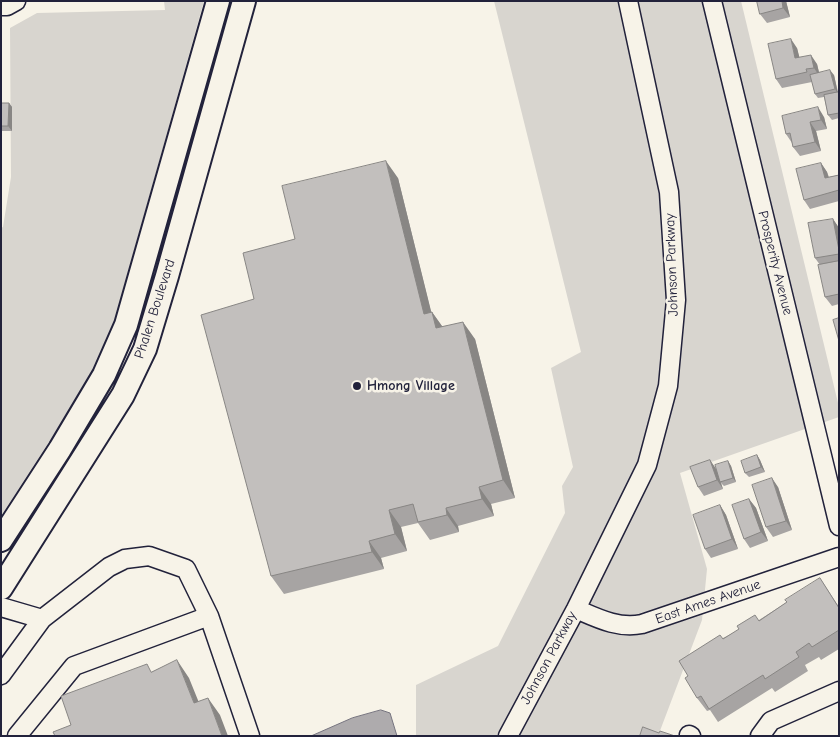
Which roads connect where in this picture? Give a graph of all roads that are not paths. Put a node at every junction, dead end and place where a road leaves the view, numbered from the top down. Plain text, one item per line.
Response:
1 (218, 1) edge
2 (244, 1) edge
3 (628, 1) edge
4 (712, 1) edge
5 (839, 526) edge
6 (1, 540) edge
7 (839, 556) edge
8 (1, 588) edge
9 (1, 607) edge
10 (576, 609) junction
11 (209, 616) junction
12 (42, 619) junction
13 (1, 675) edge
14 (839, 691) edge
15 (17, 736) edge
16 (250, 736) edge
17 (508, 736) edge
18 (760, 736) edge

1 - 6 main road, Phalen Boulevard
2 - 8 main road, Phalen Boulevard
3 - 10 street, Johnson Parkway
4 - 5 street, Prosperity Avenue
7 - 10 street, East Ames Avenue
9 - 12 street
10 - 17 street, Johnson Parkway
11 - 12 street
11 - 15 street
11 - 16 street
12 - 13 street
14 - 18 street

